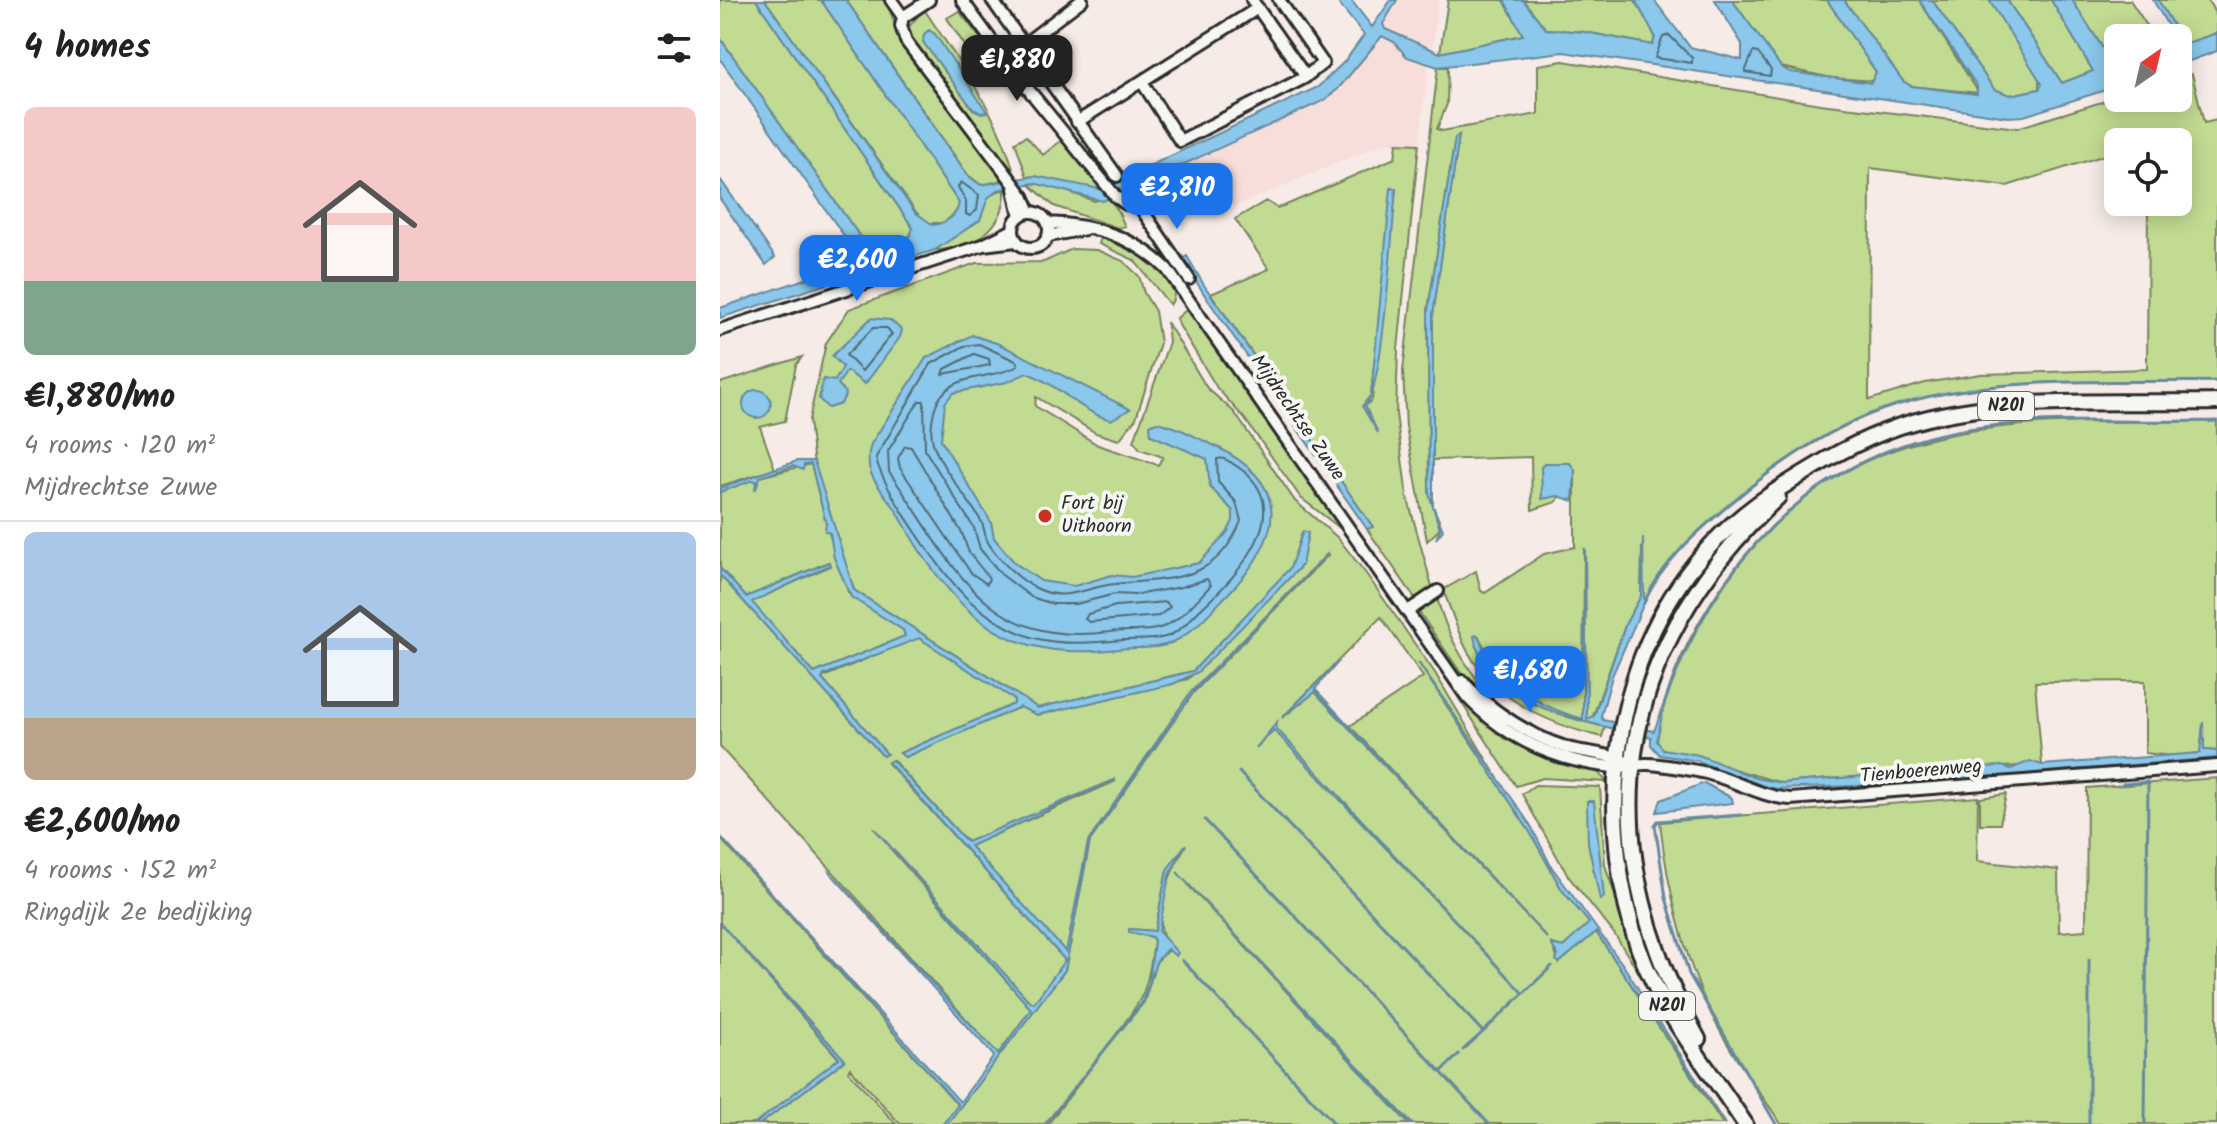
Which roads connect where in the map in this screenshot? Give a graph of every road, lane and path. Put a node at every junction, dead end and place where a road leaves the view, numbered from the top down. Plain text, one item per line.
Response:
1 (891, 0) edge
2 (929, 0) edge
3 (962, 0) edge
4 (992, 0) edge
5 (1082, 0) edge
6 (1279, 0) edge
7 (1255, 4) edge
8 (903, 17) junction
9 (1023, 45) junction
10 (1306, 77) junction
11 (1142, 82) junction
12 (1077, 122) junction
13 (1117, 176) dead end
14 (1025, 214) junction
15 (1048, 223) junction
16 (1087, 229) junction
17 (1014, 235) junction
18 (1049, 236) junction
19 (1189, 279) dead end
20 (720, 330) edge
21 (2217, 402) edge
22 (1807, 471) junction
23 (1438, 591) dead end
24 (1408, 611) junction
25 (1616, 762) junction
26 (1633, 765) junction
27 (2217, 766) edge
28 (1727, 1096) junction
29 (1745, 1124) edge

1 - 8 street
2 - 8 street
3 - 19 street
4 - 9 street
5 - 9 street
6 - 10 street
7 - 10 street
7 - 11 street
8 - 14 street
9 - 12 street
10 - 11 street
11 - 12 street
12 - 13 street
14 - 15 street
14 - 17 street
15 - 16 street, Mijdrechtse Zuwe
15 - 18 street
16 - 18 street, Mijdrechtse Zuwe
16 - 24 street, Mijdrechtse Zuwe
17 - 18 street
17 - 20 street
21 - 22 main road, N201
22 - 25 main road, N201
22 - 26 main road, N201
23 - 24 street
24 - 25 street, Mijdrechtse Zuwe
25 - 26 street, Mijdrechtse Zuwe
25 - 28 main road, N201
26 - 27 street, Tienboerenweg
26 - 28 main road, N201
28 - 29 main road, N201

